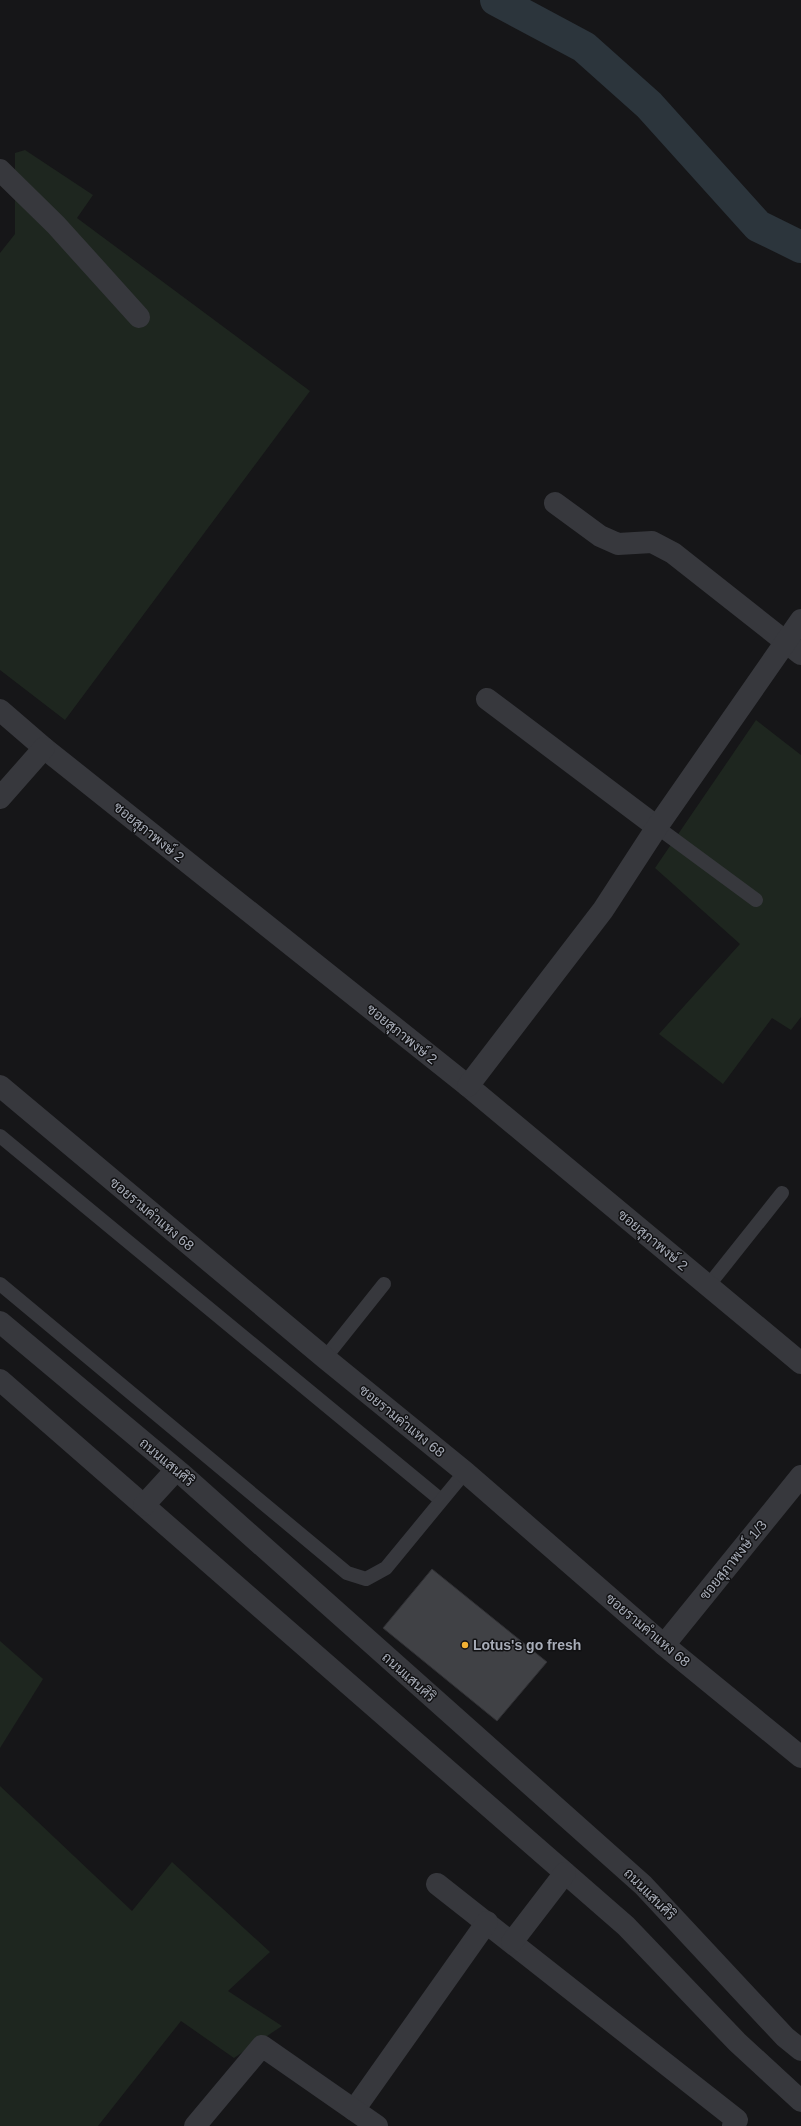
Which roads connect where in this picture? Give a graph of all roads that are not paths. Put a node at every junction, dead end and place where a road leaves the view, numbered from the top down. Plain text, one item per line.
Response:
1 (0, 170) edge
2 (139, 317) dead end
3 (555, 503) dead end
4 (801, 620) edge
5 (794, 648) edge
6 (487, 699) dead end
7 (0, 710) edge
8 (44, 748) junction
9 (0, 798) edge
10 (656, 827) junction
11 (756, 900) dead end
12 (0, 1086) edge
13 (468, 1086) junction
14 (0, 1136) edge
15 (782, 1193) dead end
16 (0, 1284) edge
17 (384, 1284) dead end
18 (708, 1286) junction
19 (0, 1322) edge
20 (325, 1358) junction
21 (801, 1363) edge
22 (0, 1380) edge
23 (176, 1470) junction
24 (465, 1472) junction
25 (801, 1476) edge
26 (441, 1500) junction
27 (144, 1505) junction
28 (664, 1645) junction
29 (801, 1757) edge
30 (565, 1873) junction
31 (437, 1884) dead end
32 (487, 1922) junction
33 (512, 1942) junction
34 (801, 2050) edge
35 (801, 2101) edge
36 (354, 2110) junction
37 (196, 2126) edge
38 (378, 2126) edge
39 (733, 2126) edge

1 - 2 street
3 - 5 street
4 - 5 street
5 - 10 street
6 - 10 street
7 - 8 street, ซอยสุภาพงษ์ 2
8 - 9 street
8 - 13 street, ซอยสุภาพงษ์ 2
10 - 11 lane
10 - 13 street
12 - 20 street, ซอยรามคำแหง 68
13 - 18 street, ซอยสุภาพงษ์ 2
14 - 26 lane
15 - 18 lane
16 - 26 lane
17 - 20 lane
18 - 21 street, ซอยสุภาพงษ์ 2
19 - 23 street, ถนนแสนศิริ
20 - 24 street, ซอยรามคำแหง 68
22 - 27 street
23 - 27 street
23 - 34 street, ถนนแสนศิริ
24 - 26 lane
24 - 28 street, ซอยรามคำแหง 68
25 - 28 street, ซอยสุภาพงษ์ 1/3
27 - 30 street
28 - 29 street, ซอยรามคำแหง 68
30 - 33 street
30 - 35 street
31 - 32 street
32 - 33 street
32 - 36 street
33 - 39 street
36 - 37 street
36 - 38 street

